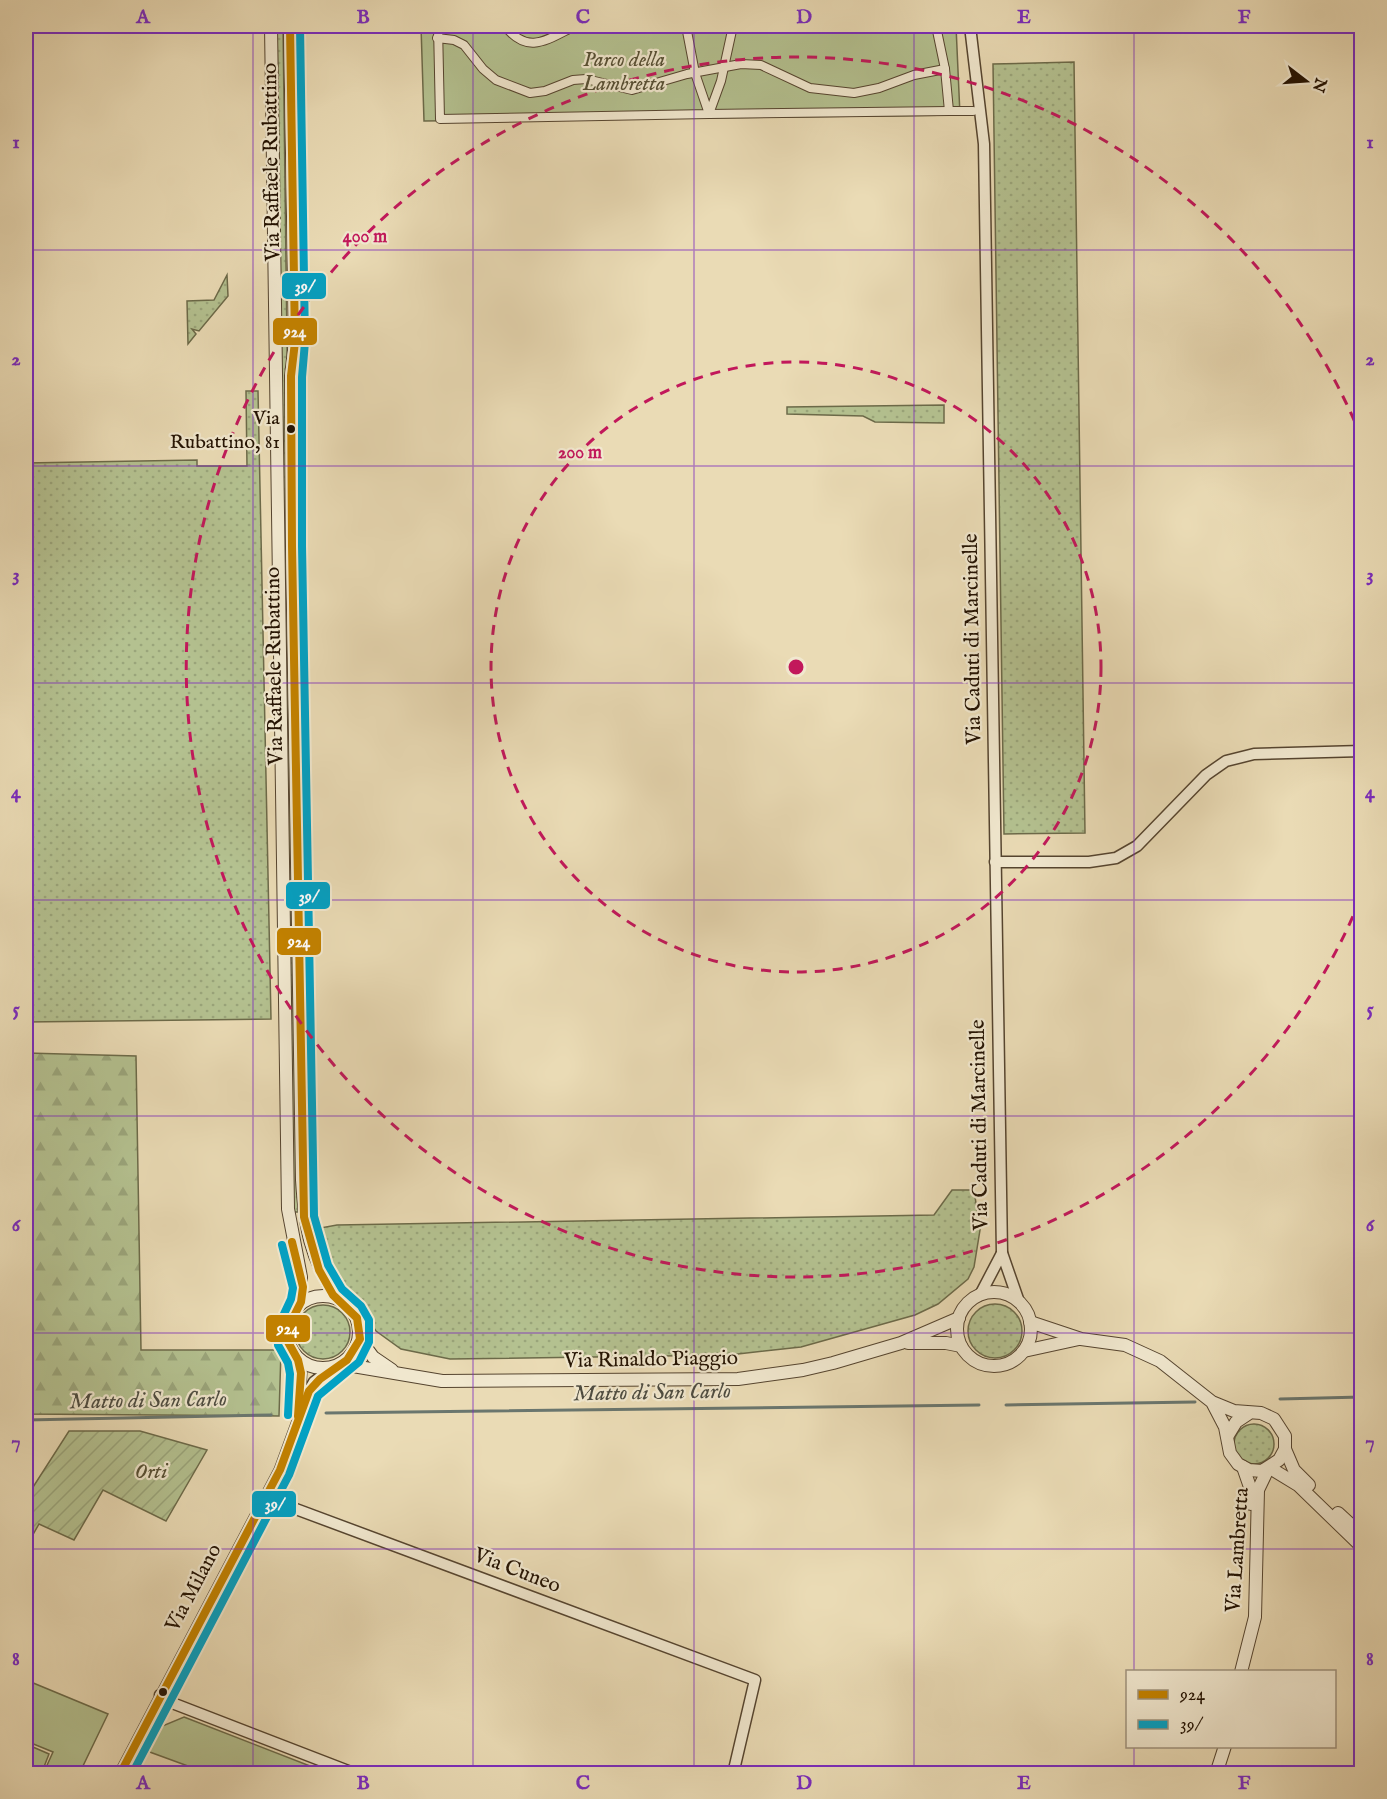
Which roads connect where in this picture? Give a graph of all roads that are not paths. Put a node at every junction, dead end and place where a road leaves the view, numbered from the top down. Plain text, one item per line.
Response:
1 (271, 26) edge
2 (290, 26) edge
3 (438, 26) edge
4 (505, 26) edge
5 (575, 26) edge
6 (686, 26) edge
7 (733, 26) edge
8 (936, 26) edge
9 (970, 26) edge
10 (437, 38) junction
11 (724, 66) junction
12 (945, 69) junction
13 (695, 73) junction
14 (949, 111) junction
15 (973, 111) dead end
16 (708, 114) junction
17 (1362, 752) edge
18 (995, 862) junction
19 (1002, 1253) junction
20 (980, 1295) junction
21 (337, 1298) junction
22 (1019, 1302) junction
23 (301, 1303) junction
24 (959, 1318) junction
25 (1030, 1322) junction
26 (359, 1338) junction
27 (1081, 1339) junction
28 (901, 1343) junction
29 (961, 1346) junction
30 (1024, 1351) junction
31 (297, 1357) junction
32 (336, 1366) junction
33 (398, 1374) junction
34 (1212, 1402) junction
35 (1248, 1413) junction
36 (298, 1418) junction
37 (1228, 1436) junction
38 (1285, 1449) junction
39 (1243, 1467) junction
40 (1269, 1468) junction
41 (266, 1497) junction
42 (1362, 1535) edge
43 (1362, 1547) edge
44 (1249, 1634) junction
45 (1241, 1670) edge
46 (160, 1695) junction
47 (1225, 1748) edge
48 (120, 1773) edge
49 (356, 1773) edge
50 (733, 1773) edge
51 (1216, 1773) edge

1 - 23 street, Via Raffaele Rubattino
2 - 21 street, Via Raffaele Rubattino
3 - 10 street
4 - 5 street
6 - 13 street
7 - 11 street
8 - 12 street
9 - 18 street, Via Caduti di Marcinelle
10 - 13 street
10 - 16 street
11 - 12 street
11 - 13 street
11 - 16 street
12 - 14 street
13 - 16 street
14 - 15 street
14 - 16 street
17 - 18 street
18 - 19 street, Via Caduti di Marcinelle
19 - 20 street, Via Caduti di Marcinelle
19 - 22 street, Via Caduti di Marcinelle
20 - 22 street
20 - 24 street, Via Rinaldo Piaggio
21 - 23 street
21 - 26 street, Via Raffaele Rubattino
22 - 25 street
23 - 31 street
24 - 28 street, Via Rinaldo Piaggio
24 - 29 street
25 - 27 street, Via Rinaldo Piaggio
25 - 30 street
26 - 32 street
26 - 33 street, Via Rinaldo Piaggio
27 - 30 street, Via Rinaldo Piaggio
27 - 34 street, Via Rinaldo Piaggio
28 - 29 street, Via Rinaldo Piaggio
28 - 33 street, Via Rinaldo Piaggio
29 - 30 street, Via Rinaldo Piaggio
31 - 32 street
31 - 36 street, Via Milano
32 - 33 street, Via Rinaldo Piaggio
32 - 36 street, Via Milano
34 - 35 street, Via Rinaldo Piaggio
34 - 37 street, Via Rinaldo Piaggio
35 - 37 street
35 - 38 street, Via Rinaldo Piaggio
36 - 41 street, Via Milano
37 - 39 street, Via Rinaldo Piaggio
38 - 40 street
38 - 42 street, Via Rinaldo Piaggio
39 - 40 street
39 - 44 street, Via Lambretta
40 - 43 street
40 - 44 street, Via Lambretta
41 - 46 street, Via Milano
41 - 50 street, Via Cuneo
44 - 45 street, Via Lambretta
46 - 48 street, Via Milano
46 - 49 street
47 - 51 street

